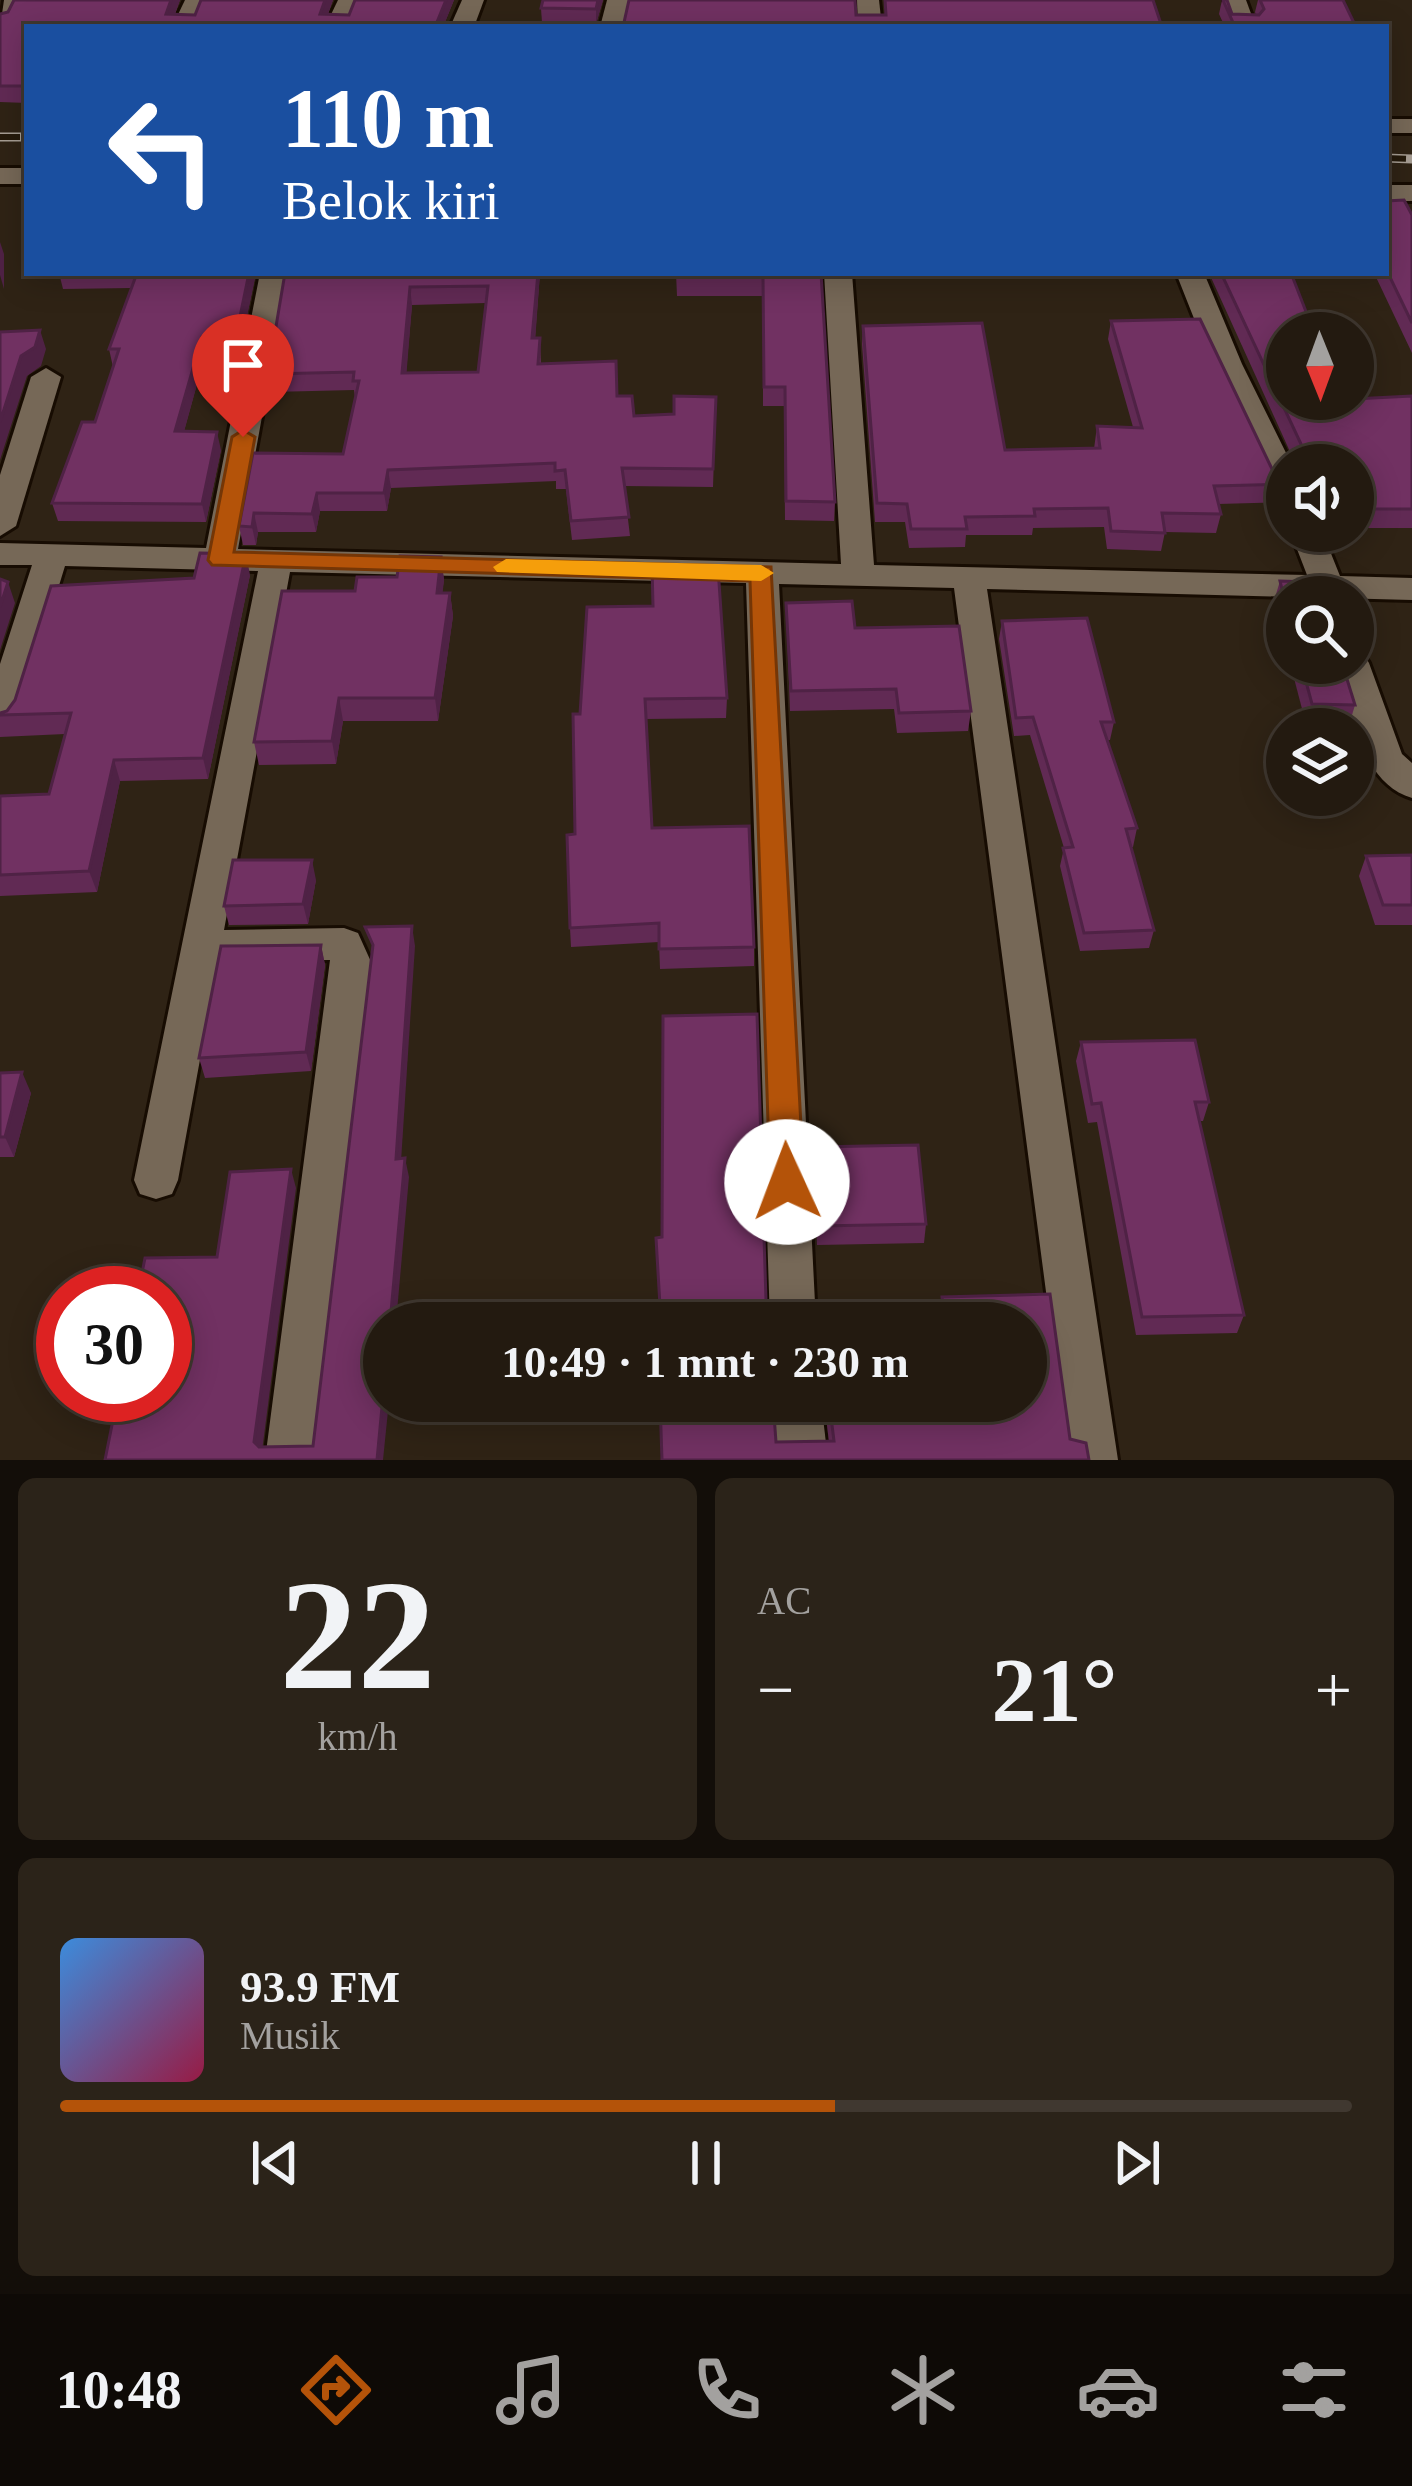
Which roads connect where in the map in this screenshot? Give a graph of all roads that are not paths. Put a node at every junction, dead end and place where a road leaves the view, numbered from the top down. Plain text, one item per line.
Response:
1 (15, 0) edge
2 (0, 21) edge
3 (273, 276) edge
4 (838, 276) edge
5 (1191, 276) edge
6 (46, 377) dead end
7 (1266, 444) edge
8 (0, 526) edge
9 (0, 554) edge
10 (52, 555) junction
11 (220, 560) junction
12 (276, 561) junction
13 (762, 573) junction
14 (858, 575) junction
15 (969, 578) junction
16 (1412, 589) edge
17 (1266, 590) edge
18 (1374, 590) edge
19 (1359, 684) edge
20 (0, 719) edge
21 (1412, 785) edge
22 (200, 946) junction
23 (156, 1180) dead end
24 (792, 1302) edge
25 (799, 1422) edge
26 (290, 1460) edge
27 (803, 1460) edge
28 (1093, 1460) edge

1 - 2 street
3 - 11 street
4 - 14 street
5 - 7 street
6 - 8 street
9 - 10 street
10 - 11 street
10 - 20 street
11 - 12 street
12 - 13 street
12 - 22 street
13 - 14 street
13 - 24 street
14 - 15 street
15 - 17 street
15 - 28 street
16 - 18 street
19 - 21 street
22 - 23 street
22 - 26 street
25 - 27 street

